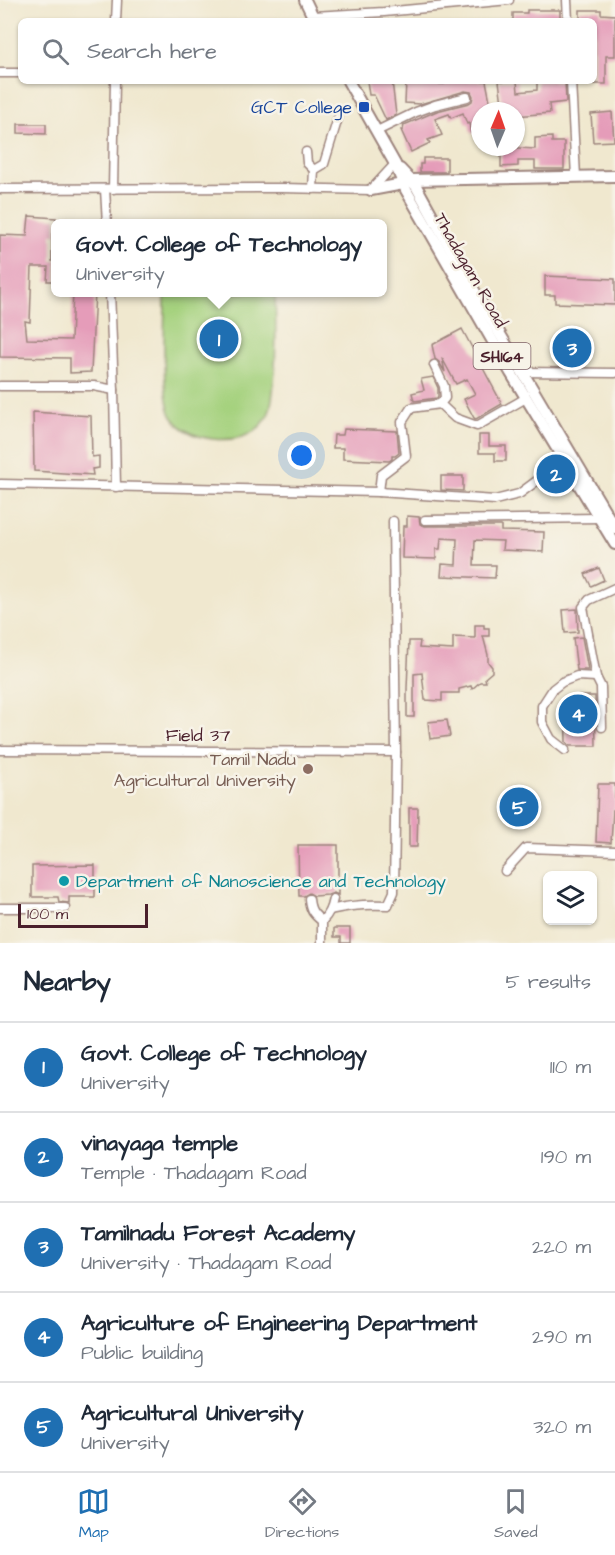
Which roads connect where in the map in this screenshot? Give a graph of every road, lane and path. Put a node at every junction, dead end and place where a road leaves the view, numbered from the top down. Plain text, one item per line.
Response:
1 (117, 0) edge
2 (305, 0) edge
3 (509, 0) edge
4 (567, 0) edge
5 (423, 4) edge
6 (116, 18) edge
7 (314, 18) edge
8 (568, 18) edge
9 (0, 73) edge
10 (18, 73) edge
11 (115, 84) edge
12 (350, 84) edge
13 (571, 84) edge
14 (467, 97) dead end
15 (338, 118) dead end
16 (377, 131) junction
17 (306, 152) dead end
18 (395, 164) junction
19 (314, 170) junction
20 (615, 176) edge
21 (576, 177) junction
22 (407, 182) junction
23 (0, 189) edge
24 (109, 189) junction
25 (313, 189) junction
26 (371, 190) junction
27 (107, 219) edge
28 (110, 297) edge
29 (434, 365) dead end
30 (522, 372) junction
31 (615, 373) edge
32 (0, 386) edge
33 (114, 390) junction
34 (526, 398) junction
35 (440, 404) junction
36 (565, 460) junction
37 (0, 484) edge
38 (116, 487) junction
39 (379, 492) junction
40 (600, 518) junction
41 (425, 520) dead end
42 (393, 521) dead end
43 (615, 528) edge
44 (615, 544) edge
45 (615, 588) edge
46 (596, 677) junction
47 (602, 727) dead end
48 (0, 750) edge
49 (565, 750) dead end
50 (396, 752) junction
51 (615, 851) edge
52 (505, 871) dead end
53 (309, 899) dead end
54 (333, 899) dead end
55 (65, 908) dead end
56 (0, 909) edge
57 (330, 910) junction
58 (322, 921) junction
59 (322, 943) edge

1 - 6 street
2 - 7 main road
3 - 5 street
4 - 8 street
5 - 7 street
9 - 10 street
11 - 24 street
12 - 16 main road, Thadagam Road / SH164
13 - 21 street
14 - 16 street
15 - 19 street
16 - 18 main road, Thadagam Road / SH164
17 - 19 street
18 - 22 main road, Thadagam Road / SH164
18 - 26 street
19 - 25 street
20 - 21 main road
21 - 22 main road
22 - 26 main road
22 - 30 main road, Thadagam Road / SH164
22 - 34 main road, Thadagam Road / SH164
23 - 24 street
24 - 25 street
24 - 27 street
25 - 26 street
28 - 33 street
29 - 35 street
30 - 31 street
30 - 43 main road, Thadagam Road / SH164
32 - 33 street
33 - 38 street
34 - 35 street
34 - 36 main road, Thadagam Road / SH164
35 - 39 street
36 - 39 street
36 - 40 main road, Thadagam Road / SH164
37 - 38 street
38 - 39 street
40 - 41 street
40 - 44 main road, Thadagam Road / SH164
42 - 50 street
45 - 46 street
46 - 47 street
46 - 49 street
48 - 50 street, Field 37
50 - 57 street
51 - 52 street
53 - 58 street
54 - 57 street
55 - 56 street
57 - 58 street
58 - 59 street

